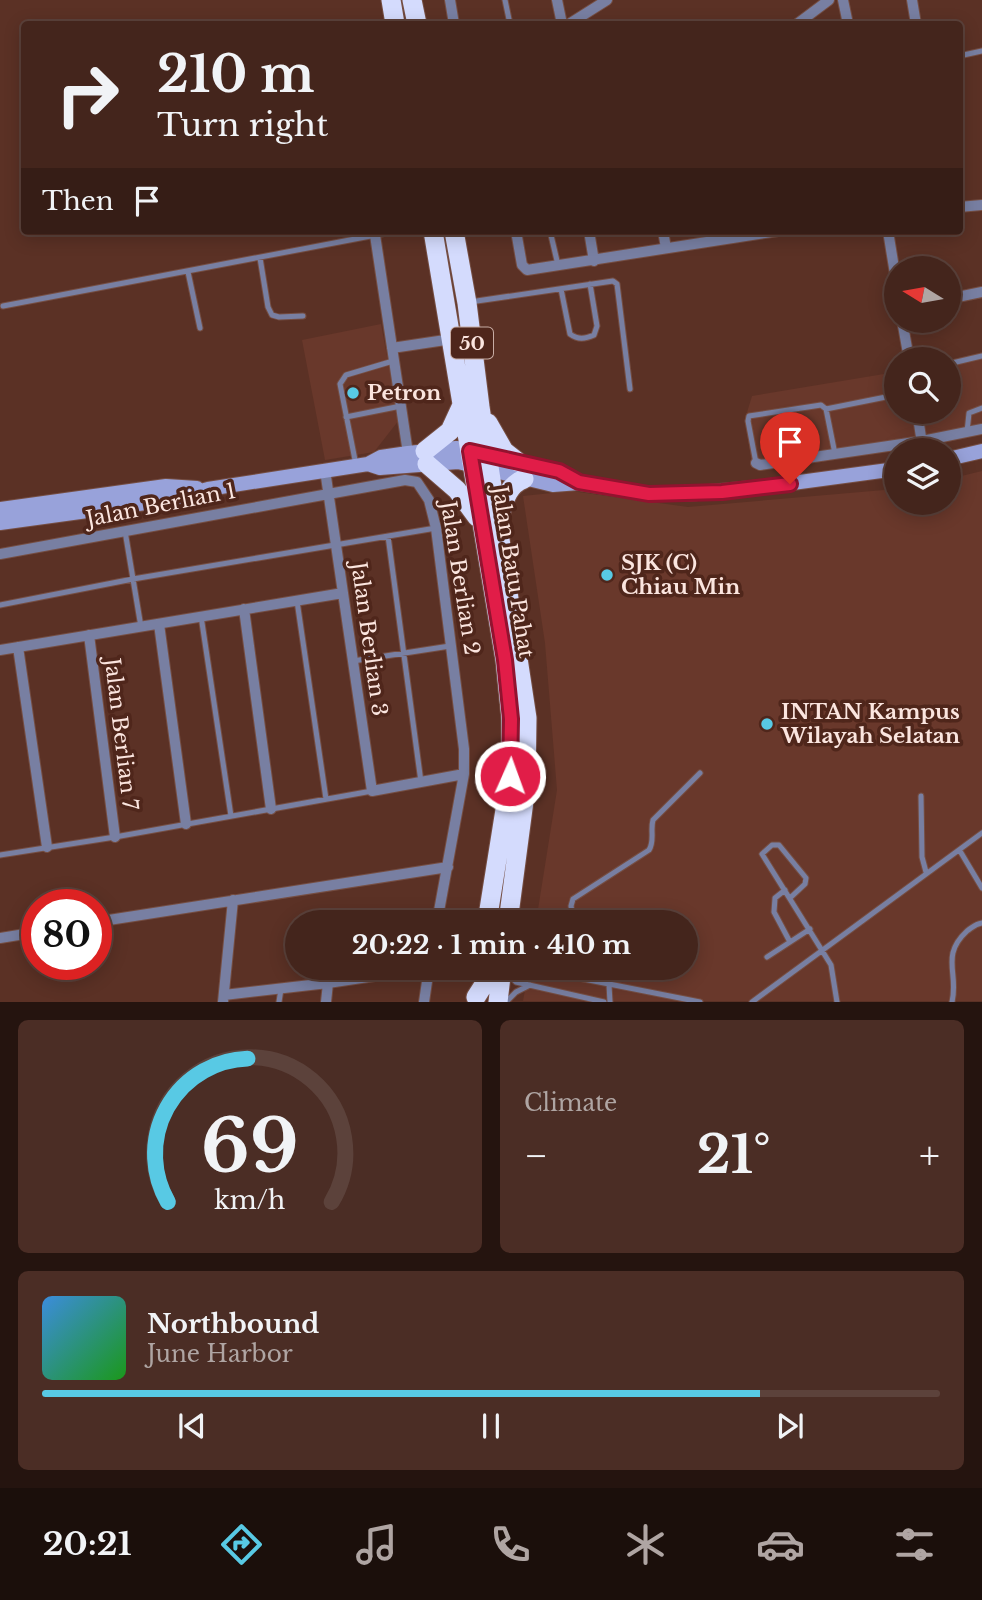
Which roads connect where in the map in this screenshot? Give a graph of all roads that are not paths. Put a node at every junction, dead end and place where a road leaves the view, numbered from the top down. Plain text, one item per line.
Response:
1 (391, 0) edge
2 (412, 0) edge
3 (450, 0) edge
4 (505, 0) edge
5 (557, 0) edge
6 (606, 0) edge
7 (829, 0) edge
8 (843, 0) edge
9 (912, 0) edge
10 (394, 21) edge
11 (416, 21) edge
12 (454, 21) edge
13 (509, 21) edge
14 (561, 21) edge
15 (574, 21) edge
16 (801, 21) edge
17 (847, 21) edge
18 (916, 21) edge
19 (982, 51) edge
20 (963, 55) edge
21 (982, 205) edge
22 (963, 207) edge
23 (375, 235) joint
24 (433, 235) edge
25 (455, 235) edge
26 (517, 235) edge
27 (551, 235) edge
28 (590, 235) edge
29 (664, 235) edge
30 (732, 235) edge
31 (889, 235) edge
32 (666, 248) junction
33 (892, 256) edge
34 (260, 258) junction
35 (594, 261) junction
36 (558, 266) junction
37 (188, 272) junction
38 (590, 284) junction
39 (561, 289) junction
40 (982, 292) edge
41 (961, 296) edge
42 (467, 303) junction
43 (3, 306) dead end
44 (303, 316) dead end
45 (200, 328) dead end
46 (443, 341) junction
47 (392, 348) junction
48 (982, 356) edge
49 (394, 361) junction
50 (961, 361) edge
51 (630, 389) dead end
52 (884, 397) edge
53 (401, 406) junction
54 (471, 406) junction
55 (982, 408) edge
56 (826, 409) junction
57 (346, 417) junction
58 (982, 429) edge
59 (967, 432) junction
60 (946, 438) edge
61 (884, 449) edge
62 (982, 452) edge
63 (835, 454) junction
64 (420, 456) junction
65 (961, 456) edge
66 (480, 460) junction
67 (787, 461) junction
68 (756, 463) joint
69 (362, 465) junction
70 (325, 470) junction
71 (521, 471) junction
72 (884, 471) edge
73 (790, 484) junction
74 (208, 489) junction
75 (328, 493) junction
76 (0, 509) edge
77 (0, 523) edge
78 (490, 523) junction
79 (436, 528) junction
80 (125, 531) junction
81 (388, 536) junction
82 (336, 545) junction
83 (0, 554) edge
84 (134, 579) junction
85 (343, 593) junction
86 (297, 600) junction
87 (0, 605) edge
88 (244, 609) junction
89 (201, 617) junction
90 (159, 624) junction
91 (141, 627) junction
92 (89, 635) junction
93 (452, 646) junction
94 (18, 647) junction
95 (0, 650) edge
96 (404, 653) junction
97 (353, 661) junction
98 (700, 773) dead end
99 (464, 774) junction
100 (421, 782) junction
101 (372, 791) junction
102 (921, 796) dead end
103 (326, 799) junction
104 (271, 809) junction
105 (231, 816) junction
106 (186, 824) junction
107 (982, 833) edge
108 (115, 837) junction
109 (47, 847) junction
110 (960, 851) junction
111 (0, 855) edge
112 (448, 867) junction
113 (926, 872) junction
114 (982, 888) edge
115 (785, 890) junction
116 (790, 898) junction
117 (233, 900) junction
118 (439, 910) edge
119 (489, 910) edge
120 (510, 910) edge
121 (572, 910) edge
122 (112, 919) edge
123 (982, 923) edge
124 (810, 929) junction
125 (21, 935) edge
126 (0, 938) edge
127 (790, 942) junction
128 (822, 948) junction
129 (767, 957) dead end
130 (348, 980) edge
131 (427, 980) edge
132 (479, 980) edge
133 (487, 980) edge
134 (501, 980) edge
135 (514, 980) edge
136 (586, 980) edge
137 (608, 980) edge
138 (328, 983) junction
139 (530, 985) junction
140 (610, 985) junction
141 (281, 989) junction
142 (224, 998) edge
143 (476, 999) edge
144 (279, 1002) edge
145 (326, 1002) edge
146 (424, 1002) edge
147 (499, 1002) edge
148 (506, 1002) edge
149 (604, 1002) edge
150 (610, 1002) edge
151 (700, 1002) edge
152 (752, 1002) edge
153 (837, 1002) edge
154 (951, 1002) edge

1 - 10 highway
2 - 11 highway
3 - 12 street
4 - 13 lane
5 - 14 street
6 - 15 street
7 - 16 street
8 - 17 street
9 - 18 street
19 - 20 lane
21 - 22 street
23 - 34 lane
23 - 47 street
24 - 46 highway, Jalan Batu Pahat / 50
25 - 42 highway, Jalan Batu Pahat / 50
26 - 36 street
27 - 36 lane
28 - 35 street
29 - 32 street
30 - 32 street
31 - 33 street
32 - 35 street
34 - 37 lane
34 - 44 lane
35 - 36 street
37 - 43 lane
37 - 45 lane
38 - 39 lane
38 - 39 lane
38 - 51 lane
39 - 42 lane
40 - 41 street
42 - 54 highway, Jalan Batu Pahat / 50
46 - 47 street
46 - 54 highway, Jalan Batu Pahat / 50
47 - 49 street
48 - 50 lane
49 - 53 street
49 - 57 lane
52 - 56 lane
53 - 57 lane
53 - 64 street
54 - 64 highway
54 - 66 highway, Jalan Batu Pahat / 50
54 - 71 highway
55 - 59 lane
56 - 63 lane
56 - 68 lane
57 - 69 lane
58 - 59 street
59 - 60 street
61 - 63 street
62 - 65 street
63 - 67 street
64 - 66 street
64 - 69 street
64 - 69 street
64 - 78 highway
66 - 71 street
66 - 78 highway, Jalan Batu Pahat / 50
67 - 68 street
67 - 73 street
69 - 70 street
70 - 74 street
70 - 75 street, Jalan Berlian 3
71 - 73 street
71 - 78 highway
72 - 73 street
74 - 76 street
74 - 77 street
75 - 79 street, Jalan Berlian 2
75 - 80 street, Jalan Berlian 1
75 - 82 street, Jalan Berlian 3
78 - 119 highway, Jalan Batu Pahat / 50
78 - 120 highway, Jalan Batu Pahat / 50
79 - 81 lane
79 - 93 street, Jalan Berlian 2
80 - 83 street, Jalan Berlian 1
80 - 84 lane
81 - 82 lane
81 - 96 lane
82 - 84 lane
82 - 85 street, Jalan Berlian 3
84 - 87 lane
84 - 91 lane
85 - 86 street
85 - 97 street, Jalan Berlian 3
86 - 88 street
86 - 103 lane
88 - 89 street
88 - 104 street
89 - 90 street
89 - 105 lane
90 - 91 street
90 - 106 street
91 - 92 street
92 - 94 street
92 - 108 street, Jalan Berlian 7
93 - 96 lane
93 - 99 street, Jalan Berlian 2
94 - 95 street
94 - 109 street
96 - 97 lane
96 - 100 lane
97 - 101 street, Jalan Berlian 3
98 - 121 lane
99 - 100 street
99 - 112 street, Jalan Berlian 2
100 - 101 street
101 - 103 lane
102 - 113 lane
103 - 104 lane
104 - 105 lane
105 - 106 lane
106 - 108 lane
107 - 110 lane
108 - 109 lane
109 - 111 lane
110 - 113 lane
110 - 114 lane
112 - 117 street
112 - 118 street, Jalan Berlian 2
113 - 128 lane
115 - 116 lane
115 - 116 lane
115 - 127 lane
116 - 124 lane
117 - 122 street
117 - 142 street
123 - 154 lane
124 - 127 lane
124 - 128 lane
125 - 126 street
127 - 129 lane
128 - 152 lane
128 - 153 lane
130 - 138 street
131 - 146 street
132 - 143 highway
133 - 143 highway
134 - 147 highway
135 - 139 lane
136 - 140 lane
137 - 140 lane
138 - 141 street
138 - 145 street
139 - 148 lane
139 - 149 lane
140 - 150 lane
140 - 151 lane
141 - 142 street
141 - 144 lane

